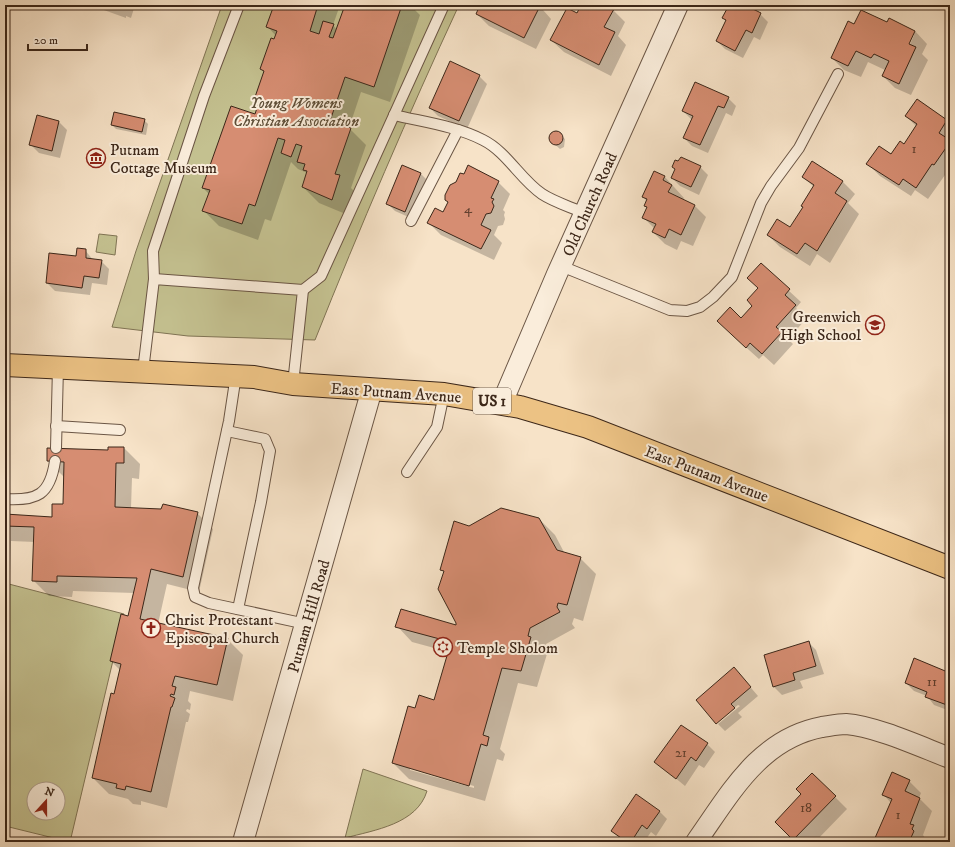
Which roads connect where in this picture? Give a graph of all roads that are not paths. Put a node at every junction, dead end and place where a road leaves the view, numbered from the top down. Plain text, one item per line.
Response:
1 (239, 5) edge
2 (444, 5) edge
3 (678, 5) edge
4 (838, 74) dead end
5 (394, 115) junction
6 (458, 130) junction
7 (584, 213) junction
8 (411, 221) dead end
9 (561, 266) junction
10 (154, 279) junction
11 (303, 290) junction
12 (5, 366) edge
13 (58, 367) junction
14 (143, 372) junction
15 (236, 376) junction
16 (293, 384) junction
17 (372, 389) junction
18 (444, 394) junction
19 (502, 403) junction
20 (56, 426) junction
21 (120, 430) dead end
22 (227, 431) junction
23 (56, 448) dead end
24 (55, 462) dead end
25 (407, 472) dead end
26 (5, 499) edge
27 (950, 568) edge
28 (238, 609) junction
29 (306, 624) junction
30 (950, 758) edge
31 (243, 842) edge
32 (696, 842) edge

1 - 10 lane
2 - 5 lane
3 - 7 street, Old Church Road
4 - 9 lane
5 - 6 lane
5 - 11 lane
6 - 7 lane
6 - 8 lane
7 - 9 street, Old Church Road
9 - 19 street, Old Church Road
10 - 11 lane
10 - 14 lane
11 - 16 lane
12 - 13 main road, East Putnam Avenue / US 1
13 - 14 main road, East Putnam Avenue / US 1
13 - 20 lane
14 - 15 main road, East Putnam Avenue / US 1
15 - 16 main road, East Putnam Avenue / US 1
15 - 22 lane
16 - 17 main road, East Putnam Avenue / US 1
17 - 18 main road, East Putnam Avenue / US 1
17 - 29 street, Putnam Hill Road
18 - 19 main road, East Putnam Avenue / US 1
18 - 25 lane
19 - 27 main road, East Putnam Avenue / US 1
20 - 21 lane
20 - 23 lane
22 - 28 lane
22 - 28 lane
24 - 26 lane
28 - 29 lane
29 - 31 street, Putnam Hill Road
30 - 32 street

